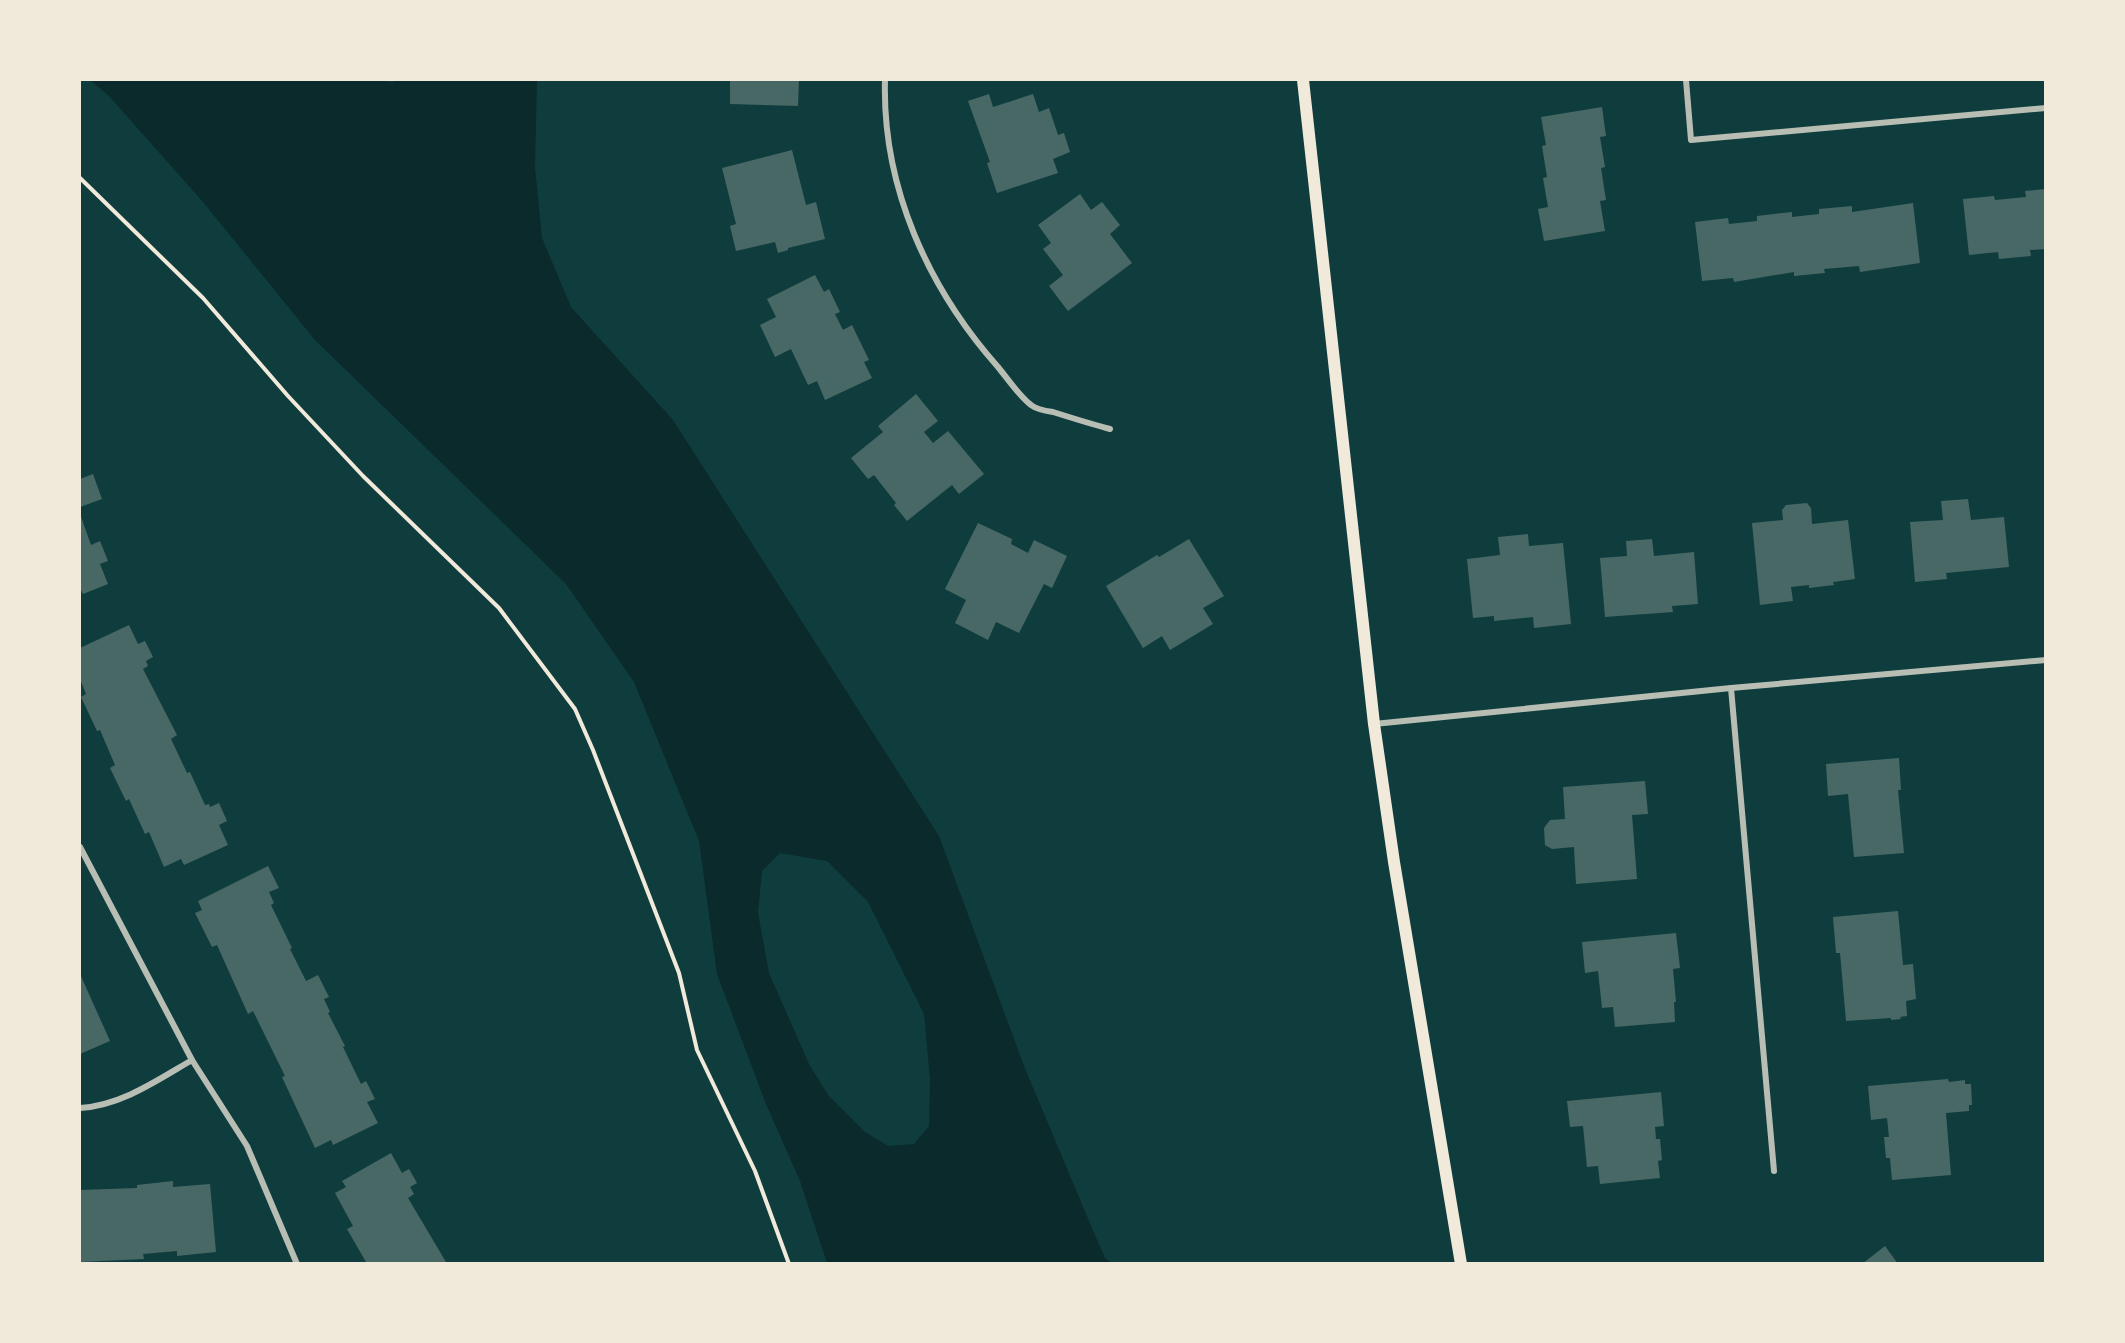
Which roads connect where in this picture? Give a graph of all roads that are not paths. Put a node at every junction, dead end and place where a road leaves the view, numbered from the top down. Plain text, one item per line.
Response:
1 (885, 80) edge
2 (1304, 80) edge
3 (1686, 80) edge
4 (2046, 108) edge
5 (1110, 429) dead end
6 (2046, 660) edge
7 (1731, 688) junction
8 (1374, 724) junction
9 (80, 847) edge
10 (192, 1060) junction
11 (80, 1108) edge
12 (1774, 1171) dead end
13 (297, 1263) edge
14 (1461, 1263) edge

1 - 5 street
2 - 8 main road
3 - 4 street
6 - 7 street
7 - 8 street
7 - 12 street
8 - 14 main road
9 - 10 street
10 - 11 street
10 - 13 street

